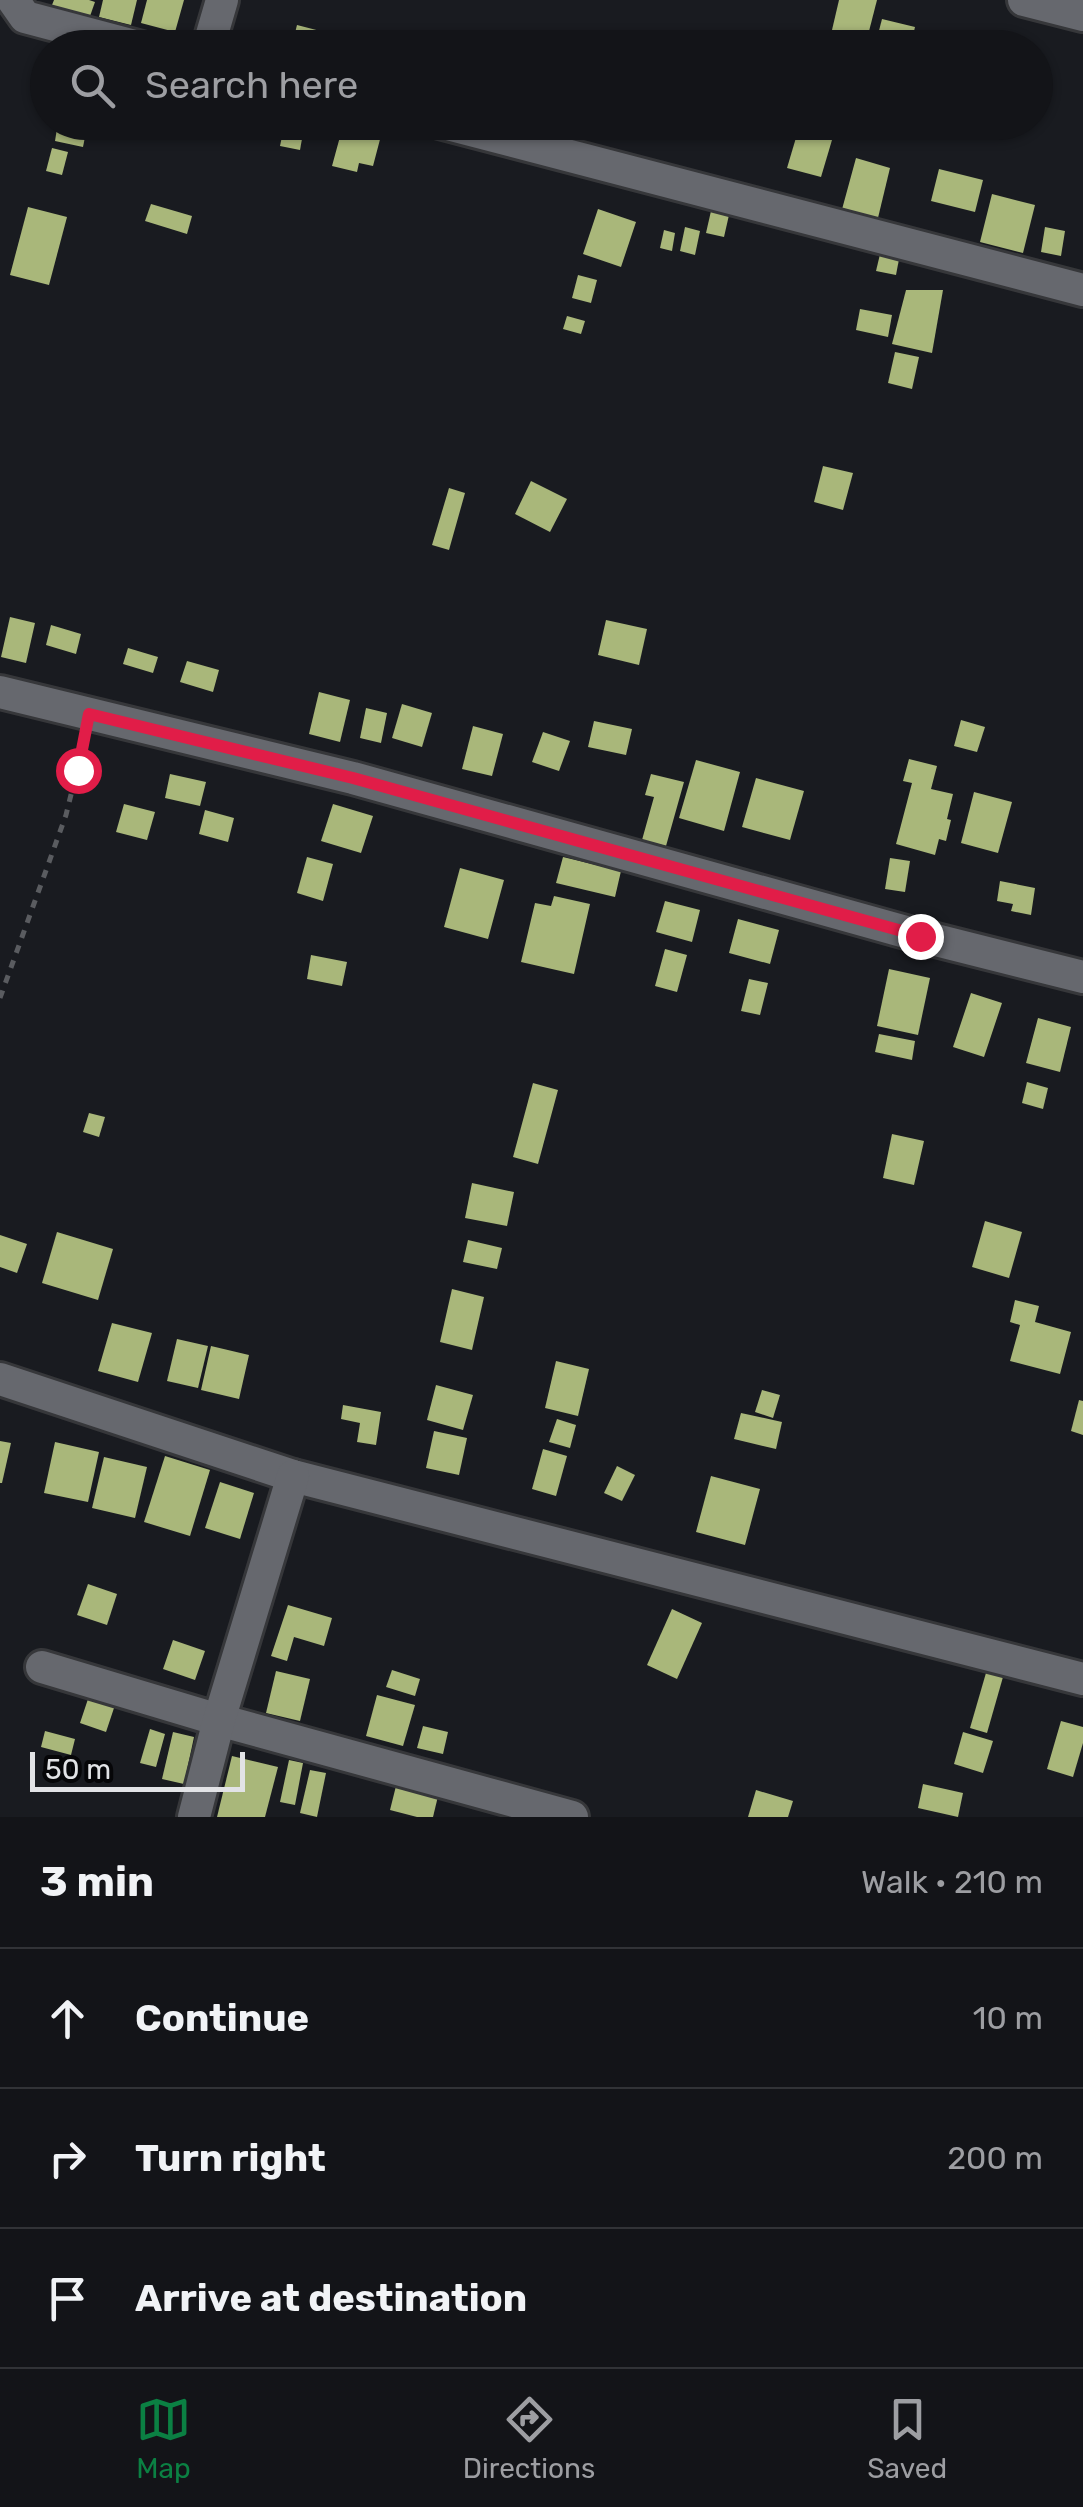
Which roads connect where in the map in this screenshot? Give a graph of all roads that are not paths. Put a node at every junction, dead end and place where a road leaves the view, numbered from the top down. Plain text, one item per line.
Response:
1 (13, 0) edge
2 (222, 0) edge
3 (1024, 0) edge
4 (1083, 16) edge
5 (74, 30) edge
6 (213, 30) edge
7 (509, 140) edge
8 (1083, 290) edge
9 (0, 692) edge
10 (1083, 977) edge
11 (0, 1379) edge
12 (293, 1476) junction
13 (42, 1667) dead end
14 (1083, 1679) edge
15 (219, 1720) junction
16 (194, 1817) edge
17 (572, 1817) edge

1 - 5 street
2 - 6 street
3 - 4 street
7 - 8 street
9 - 10 street
11 - 12 street
12 - 14 street
12 - 15 street
13 - 15 street
15 - 16 street
15 - 17 street

